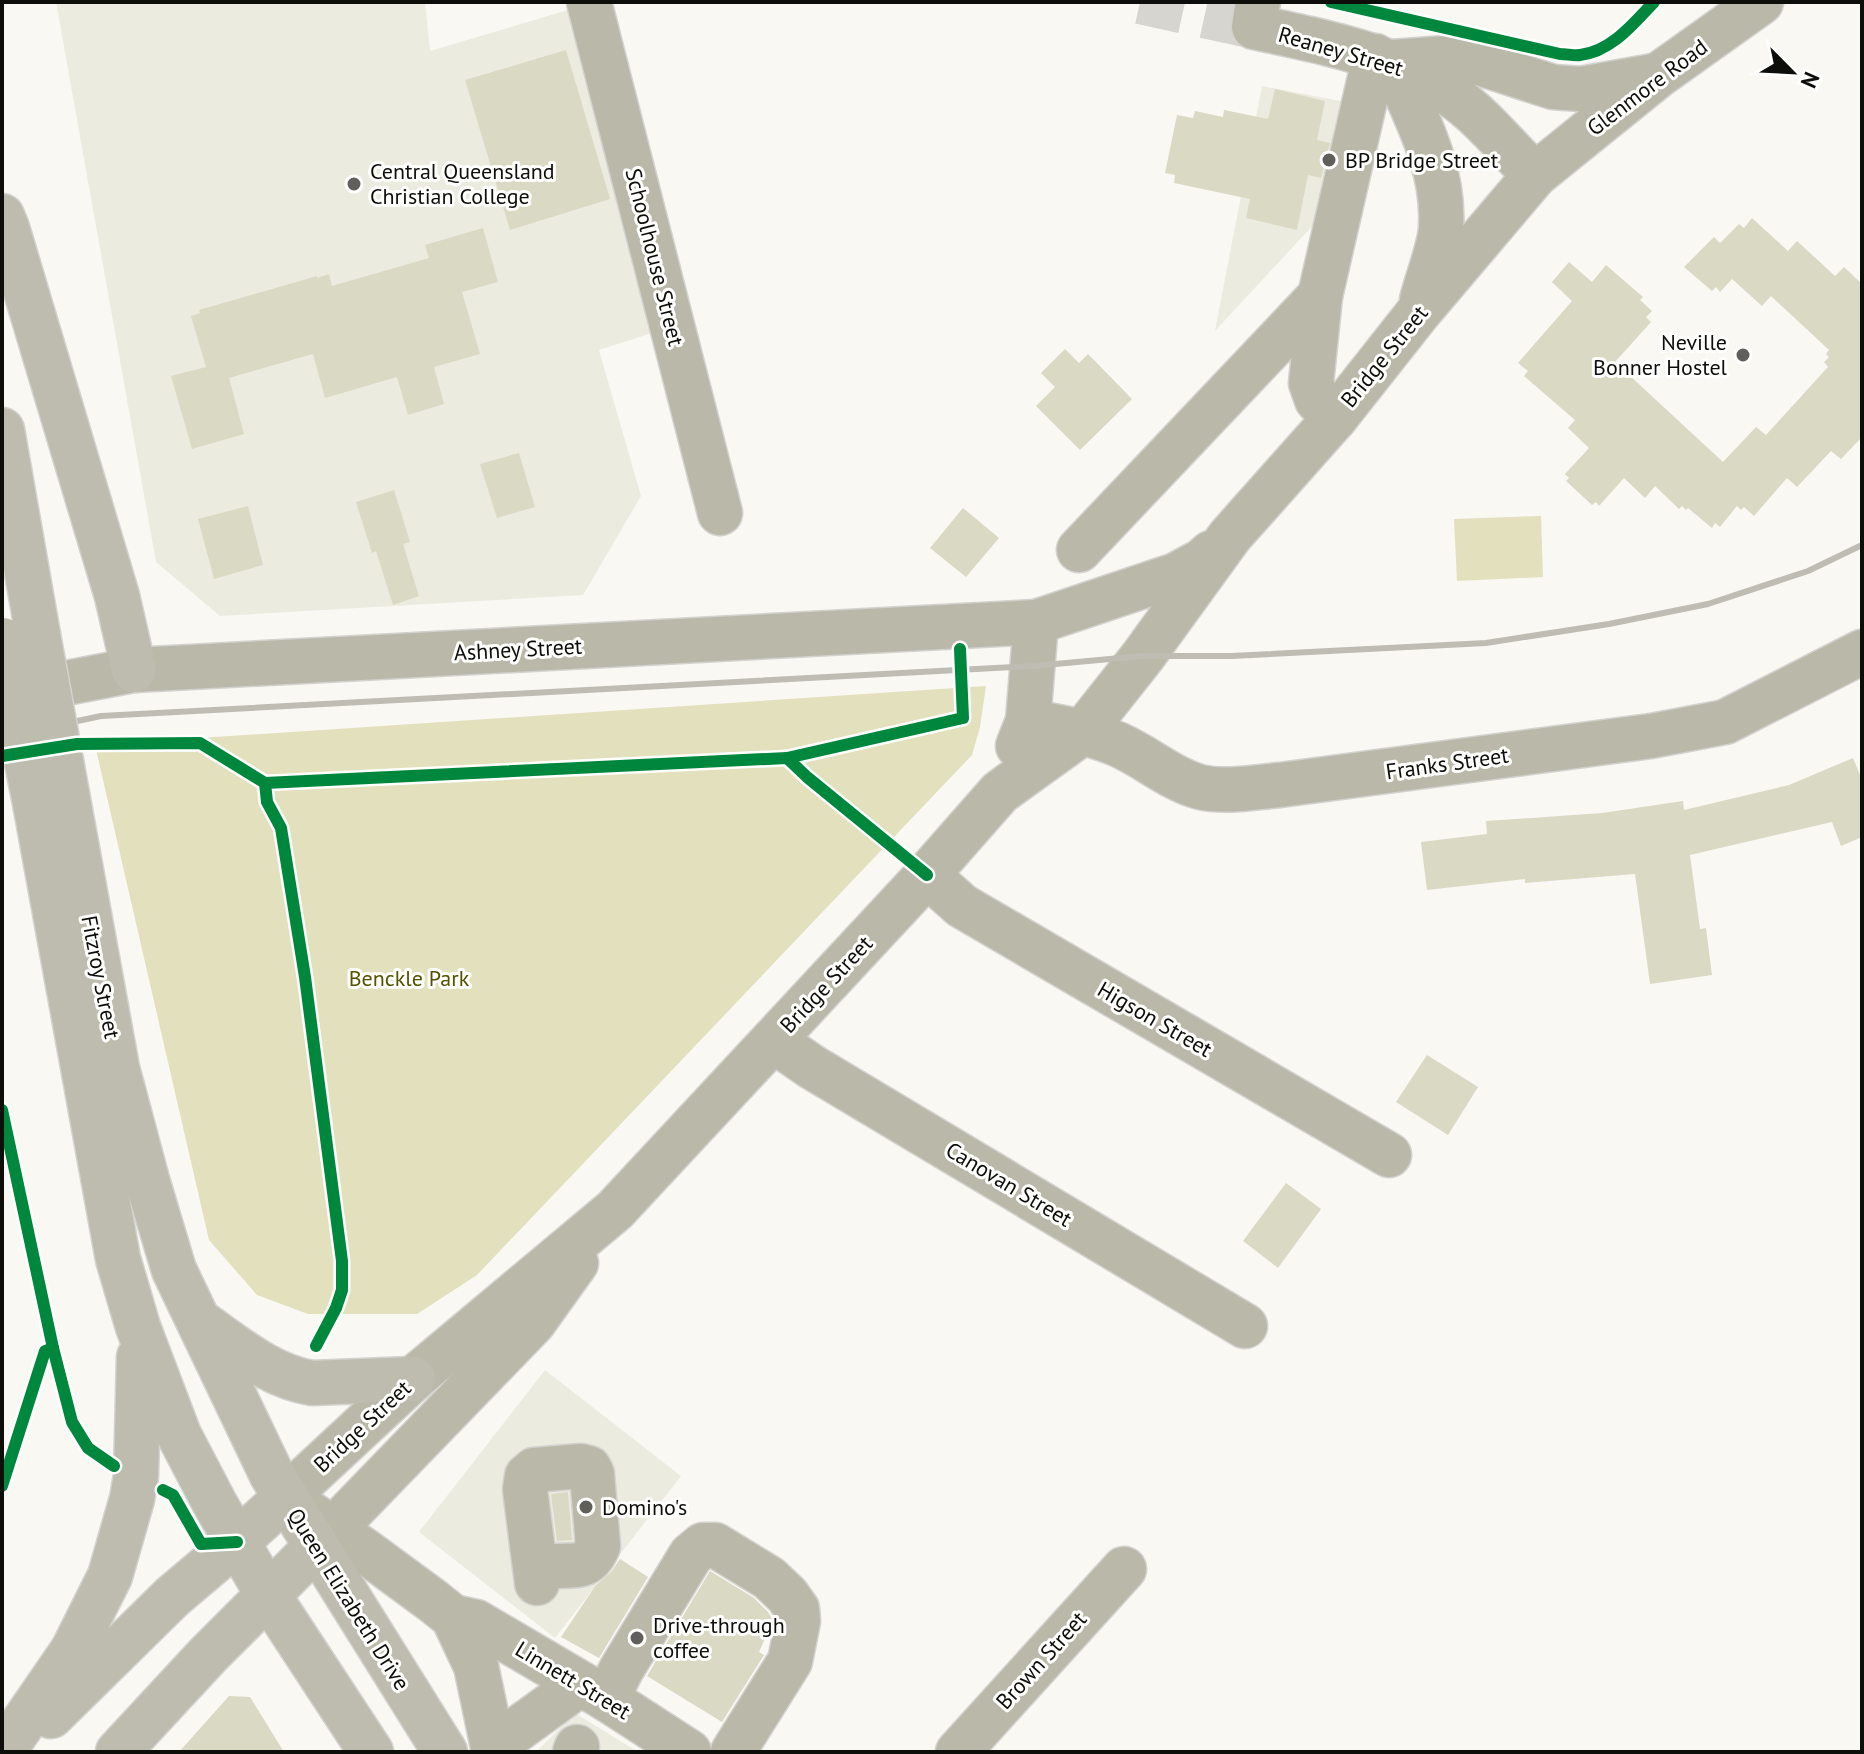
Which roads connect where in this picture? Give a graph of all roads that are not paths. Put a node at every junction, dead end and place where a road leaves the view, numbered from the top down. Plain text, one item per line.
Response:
1 (589, 2) edge
2 (1761, 2) edge
3 (1256, 14) tunnel mouth
4 (1384, 59) junction
5 (1660, 74) junction
6 (1535, 175) junction
7 (2, 216) edge
8 (1320, 296) junction
9 (1418, 313) junction
10 (1335, 418) junction
11 (2, 430) edge
12 (720, 513) dead end
13 (1230, 536) junction
14 (1079, 550) dead end
15 (1036, 622) junction
16 (15, 636) edge
17 (1862, 652) edge
18 (134, 670) junction
19 (2, 695) edge
20 (1028, 721) junction
21 (1082, 733) junction
22 (1000, 792) junction
23 (52, 801) junction
24 (927, 875) junction
25 (774, 1041) junction
26 (1389, 1155) dead end
27 (615, 1210) junction
28 (198, 1321) junction
29 (1245, 1326) dead end
30 (138, 1327) junction
31 (413, 1379) junction
32 (286, 1497) junction
33 (325, 1538) junction
34 (237, 1542) junction
35 (1124, 1569) dead end
36 (268, 1595) junction
37 (453, 1617) junction
38 (593, 1692) junction
39 (495, 1749) edge
40 (3, 1752) edge
41 (14, 1752) edge
42 (118, 1752) edge
43 (371, 1752) edge
44 (445, 1752) edge
45 (689, 1752) edge
46 (733, 1752) edge
47 (958, 1752) edge

1 - 12 street, Schoolhouse Street
2 - 5 street, Glenmore Road
3 - 4 street, Reaney Street
4 - 5 street
4 - 6 street, Reaney Street
4 - 8 street
4 - 9 street
5 - 6 street, Glenmore Road
6 - 9 street, Bridge Street
7 - 18 main road
8 - 10 street
8 - 14 street
9 - 10 street, Bridge Street
10 - 13 street, Bridge Street
11 - 16 main road, Fitzroy Street
13 - 15 street, Bridge Street
13 - 21 street, Bridge Street
15 - 18 street, Ashney Street
15 - 20 street, Bridge Street
16 - 23 main road, Fitzroy Street, bridge
17 - 21 street, Franks Street
18 - 19 street, Ashney Street
20 - 21 street, Franks Street
20 - 22 street, Bridge Street
21 - 22 street, Bridge Street
22 - 24 street, Bridge Street
23 - 28 main road, Fitzroy Street
23 - 30 main road, Fitzroy Street
24 - 25 street, Bridge Street
24 - 26 street, Higson Street
25 - 27 street, Bridge Street
25 - 29 street, Canovan Street
27 - 31 street, Bridge Street
27 - 33 street, Bridge Street
28 - 31 main road
28 - 32 main road, Fitzroy Street
30 - 34 main road, Fitzroy Street
30 - 40 main road
31 - 32 street, Bridge Street
32 - 33 main road, Queen Elizabeth Drive
32 - 34 main road, Bridge Street
33 - 36 main road, Bridge Street
33 - 37 street, Queen Elizabeth Drive
33 - 44 main road, Queen Elizabeth Drive
34 - 36 main road
34 - 41 main road, Bridge Street
35 - 47 street, Brown Street
36 - 42 main road, Bridge Street
36 - 43 main road
37 - 38 street, Linnett Street
37 - 39 street, Queen Elizabeth Drive
38 - 39 street
38 - 45 street, Linnett Street
38 - 46 street

